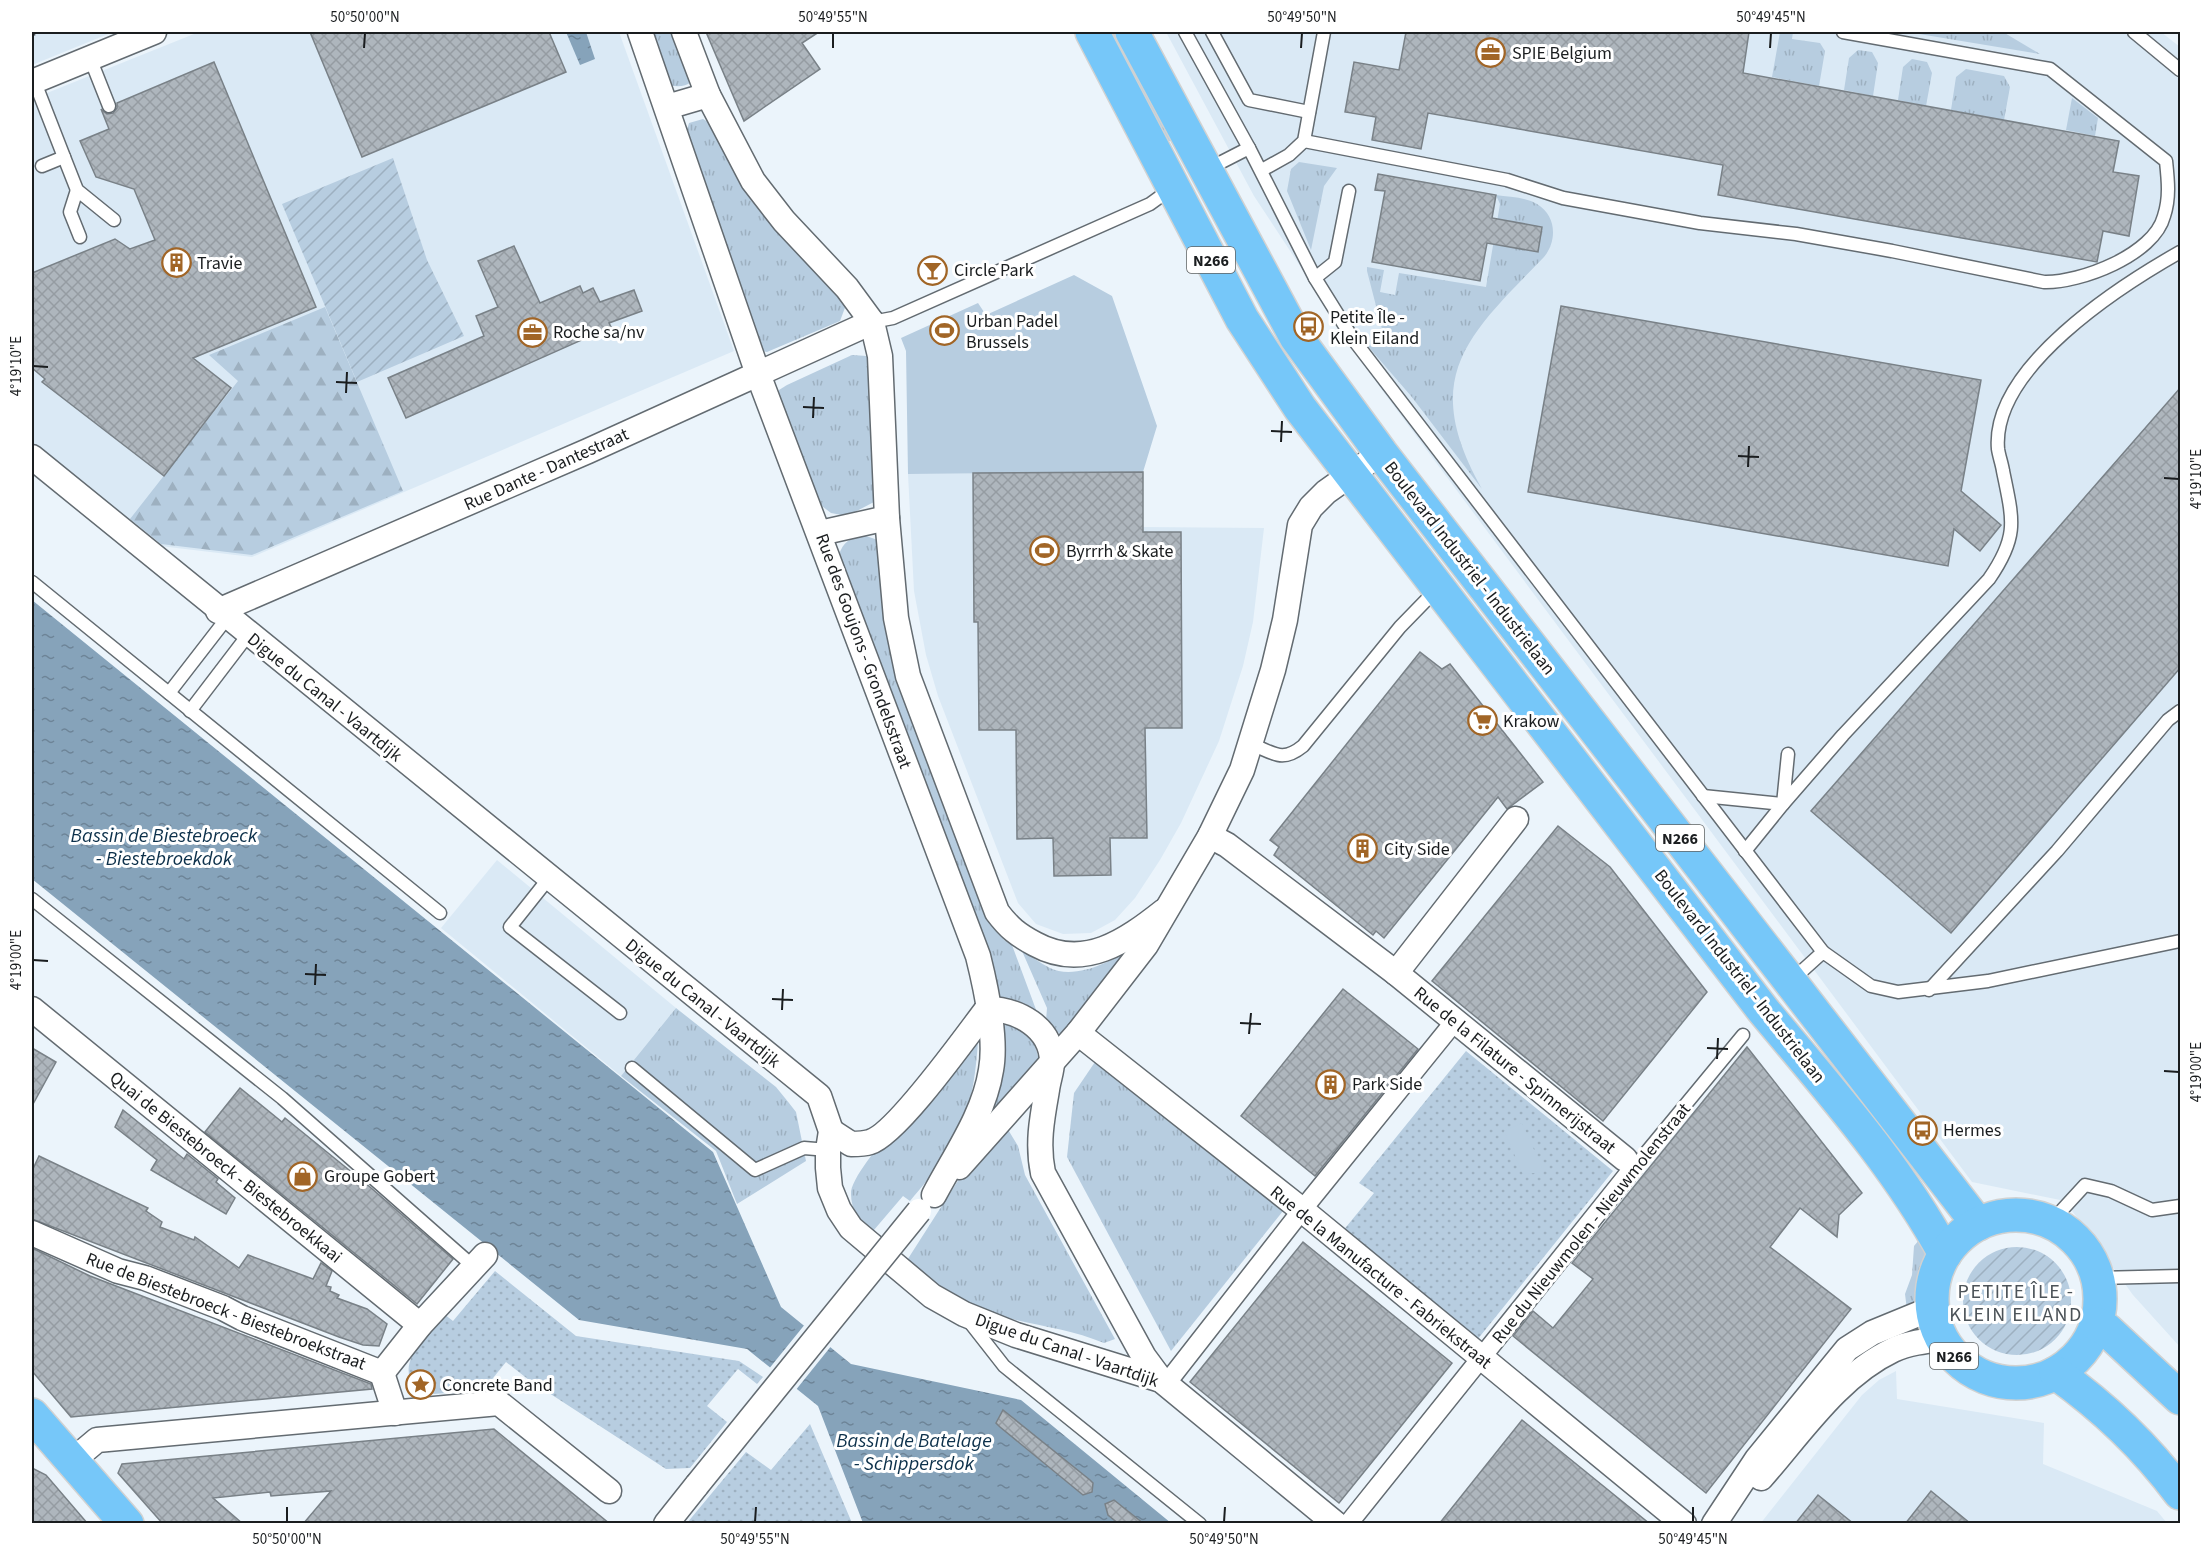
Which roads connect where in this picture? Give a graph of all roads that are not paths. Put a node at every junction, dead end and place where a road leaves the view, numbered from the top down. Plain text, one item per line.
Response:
1 (154, 32) edge
2 (640, 32) edge
3 (684, 32) edge
4 (1092, 32) edge
5 (1132, 32) edge
6 (1185, 32) edge
7 (1212, 32) edge
8 (1324, 32) edge
9 (1843, 32) edge
10 (2134, 32) edge
11 (90, 58) junction
12 (2181, 70) edge
13 (33, 81) edge
14 (708, 95) junction
15 (109, 106) dead end
16 (667, 106) junction
17 (1309, 112) junction
18 (1304, 141) junction
19 (1249, 148) junction
20 (64, 157) junction
21 (42, 166) dead end
22 (1206, 170) junction
23 (1262, 170) junction
24 (1173, 187) junction
25 (77, 189) junction
26 (1349, 191) dead end
27 (114, 220) dead end
28 (80, 237) dead end
29 (2181, 252) edge
30 (1315, 278) junction
31 (872, 322) junction
32 (758, 374) junction
33 (1381, 453) junction
34 (32, 456) edge
35 (1350, 475) junction
36 (887, 518) junction
37 (820, 533) junction
38 (32, 582) edge
39 (1438, 588) junction
40 (220, 621) junction
41 (242, 643) junction
42 (169, 693) junction
43 (190, 711) junction
44 (2181, 711) edge
45 (1251, 744) junction
46 (1788, 754) dead end
47 (1704, 796) junction
48 (1783, 804) junction
49 (1516, 819) dead end
50 (1210, 836) junction
51 (1746, 851) junction
52 (549, 878) junction
53 (32, 899) edge
54 (1164, 911) junction
55 (440, 913) dead end
56 (2181, 941) edge
57 (1823, 952) junction
58 (1396, 974) junction
59 (1791, 981) junction
60 (1929, 990) junction
61 (32, 1009) edge
62 (987, 1009) junction
63 (620, 1013) dead end
64 (1455, 1021) junction
65 (1078, 1033) junction
66 (1743, 1035) dead end
67 (1052, 1062) junction
68 (632, 1068) dead end
69 (829, 1141) junction
70 (1630, 1163) junction
71 (926, 1203) junction
72 (2181, 1206) edge
73 (1302, 1210) junction
74 (2051, 1222) junction
75 (1978, 1224) junction
76 (32, 1233) edge
77 (1945, 1254) junction
78 (480, 1261) joint
79 (2181, 1276) edge
80 (2098, 1278) junction
81 (964, 1314) junction
82 (1937, 1323) junction
83 (2096, 1324) junction
84 (420, 1325) junction
85 (1482, 1360) junction
86 (1834, 1363) junction
87 (382, 1373) junction
88 (2055, 1373) junction
89 (1164, 1382) junction
90 (2181, 1398) edge
91 (1830, 1400) junction
92 (395, 1413) junction
93 (32, 1414) edge
94 (72, 1461) junction
95 (609, 1491) dead end
96 (2181, 1493) edge
97 (1714, 1523) edge
98 (127, 1524) edge
99 (666, 1524) edge
100 (1200, 1524) edge
101 (1336, 1524) edge
102 (1348, 1524) edge
103 (1684, 1524) edge

1 - 11 street
2 - 16 street, Rue des Goujons - Grondelsstraat
3 - 14 street, Rue des Goujons - Grondelsstraat
4 - 24 main road, N266
5 - 22 main road, N266
6 - 19 lane
7 - 17 lane
8 - 17 lane
9 - 18 lane
10 - 12 lane
11 - 13 street
11 - 15 lane
13 - 20 lane
14 - 16 street
14 - 31 street, Rue des Goujons - Grondelsstraat
16 - 32 street, Rue des Goujons - Grondelsstraat
17 - 18 lane
18 - 23 lane
19 - 22 lane
19 - 23 lane
20 - 21 lane
20 - 25 lane
22 - 24 street
22 - 33 main road, N266
23 - 30 lane
24 - 31 lane
24 - 35 main road, N266
25 - 27 lane
25 - 28 lane
26 - 30 lane
29 - 48 lane
30 - 47 lane
31 - 32 street, Rue Dante - Dantestraat
31 - 36 street, Rue des Goujons - Grondelsstraat
32 - 37 street, Rue des Goujons - Grondelsstraat
32 - 40 street, Rue Dante - Dantestraat
33 - 35 street
33 - 59 main road, Boulevard Industriel - Industrielaan / N266
34 - 40 street, Digue du Canal - Vaartdijk
35 - 39 main road, Boulevard Industriel - Industrielaan / N266
35 - 45 street
36 - 37 street
36 - 54 street, Rue des Goujons - Grondelsstraat
37 - 62 street, Rue des Goujons - Grondelsstraat
38 - 42 lane
39 - 45 lane
39 - 77 main road, Boulevard Industriel - Industrielaan / N266
40 - 41 street, Digue du Canal - Vaartdijk
40 - 42 lane
41 - 43 lane
41 - 52 street, Digue du Canal - Vaartdijk
42 - 43 lane
43 - 55 lane
44 - 60 lane
45 - 50 street
46 - 48 lane
47 - 48 lane
47 - 51 lane
48 - 51 lane
49 - 58 street, Rue de la Filature - Spinnerijstraat
50 - 54 street
50 - 58 street, Rue de la Filature - Spinnerijstraat
51 - 57 lane
52 - 63 lane
52 - 69 street, Digue du Canal - Vaartdijk
53 - 78 lane
54 - 65 street
56 - 60 lane
57 - 59 lane
57 - 60 lane
58 - 64 street, Rue de la Filature - Spinnerijstraat
59 - 75 main road, Boulevard Industriel - Industrielaan / N266
61 - 84 street, Quai de Biestebroeck - Biestebroekkaai
62 - 67 street
62 - 69 street
62 - 71 street, Rue des Goujons - Grondelsstraat
64 - 70 street, Rue de la Filature - Spinnerijstraat
64 - 73 street
65 - 67 street
65 - 73 street, Rue de la Manufacture - Fabriekstraat
66 - 70 lane, Rue du Nieuwmolen - Nieuwmolenstraat
67 - 71 street
67 - 89 street
68 - 69 lane
69 - 81 street, Digue du Canal - Vaartdijk
70 - 85 street, Rue du Nieuwmolen - Nieuwmolenstraat
71 - 99 street, bridge
72 - 74 lane
73 - 85 street, Rue de la Manufacture - Fabriekstraat
73 - 89 street
74 - 75 main road, N266
74 - 80 main road, N266
75 - 77 main road, N266
76 - 87 street, Rue de Biestebroeck - Biestebroekstraat
77 - 82 main road, N266
78 - 84 street
79 - 80 lane
80 - 83 main road, N266
81 - 89 street, Digue du Canal - Vaartdijk
81 - 100 lane
82 - 86 street
82 - 88 main road, N266
82 - 91 street
83 - 88 main road, N266
83 - 90 main road
84 - 87 street
85 - 102 street, Rue du Nieuwmolen - Nieuwmolenstraat
85 - 103 street, Rue de la Manufacture - Fabriekstraat
86 - 91 street
86 - 97 street
87 - 92 street, Rue de Biestebroeck - Biestebroekstraat
88 - 96 main road
89 - 101 street, Digue du Canal - Vaartdijk
91 - 97 street
92 - 94 street
92 - 95 street
93 - 94 main road
94 - 98 main road

